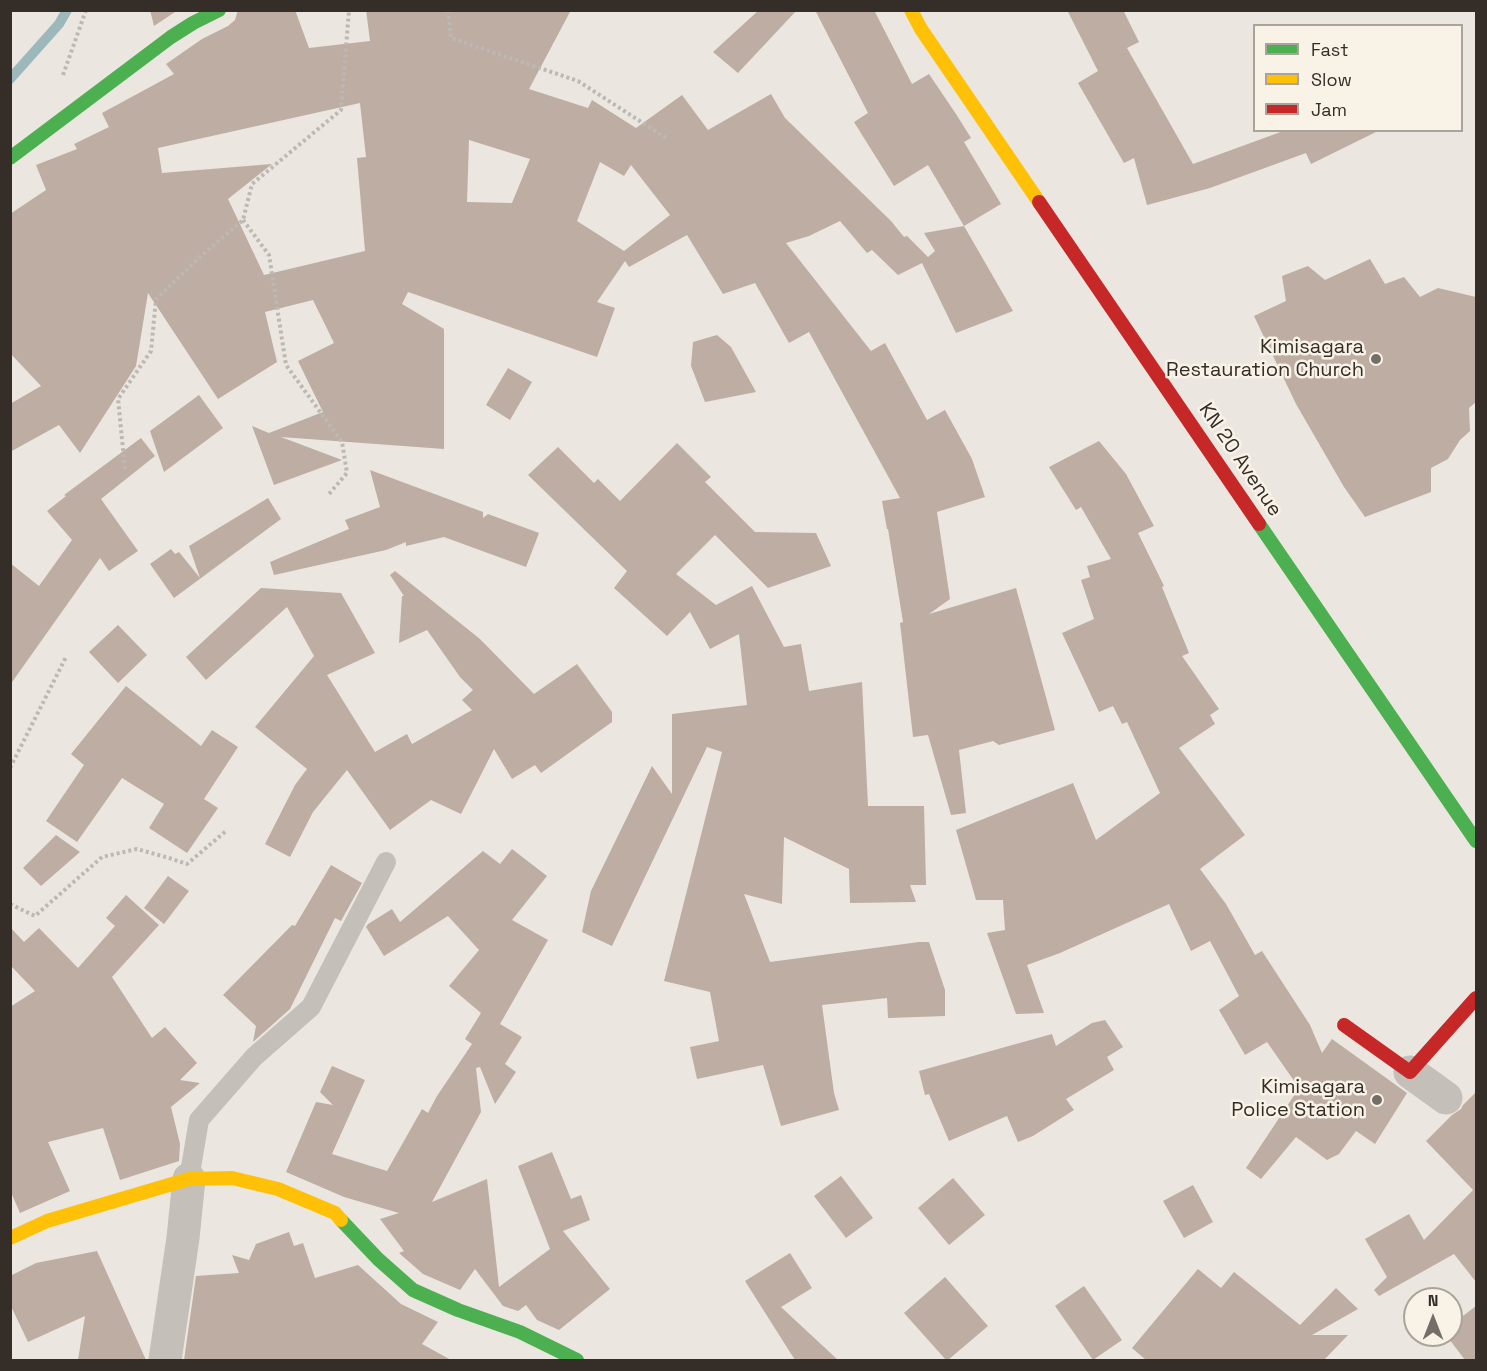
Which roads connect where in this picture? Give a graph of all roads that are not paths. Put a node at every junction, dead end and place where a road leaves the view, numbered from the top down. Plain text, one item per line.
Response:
1 (219, 10) edge
2 (911, 10) edge
3 (10, 159) edge
4 (1476, 841) edge
5 (386, 862) dead end
6 (1476, 998) edge
7 (1344, 1025) dead end
8 (1410, 1072) junction
9 (1446, 1098) dead end
10 (189, 1179) junction
11 (10, 1238) edge
12 (165, 1360) edge
13 (577, 1360) edge

1 - 3 street
2 - 4 street, KN 20 Avenue
5 - 10 lane
6 - 8 street
7 - 8 street
8 - 9 street
10 - 11 street
10 - 12 street
10 - 13 street

